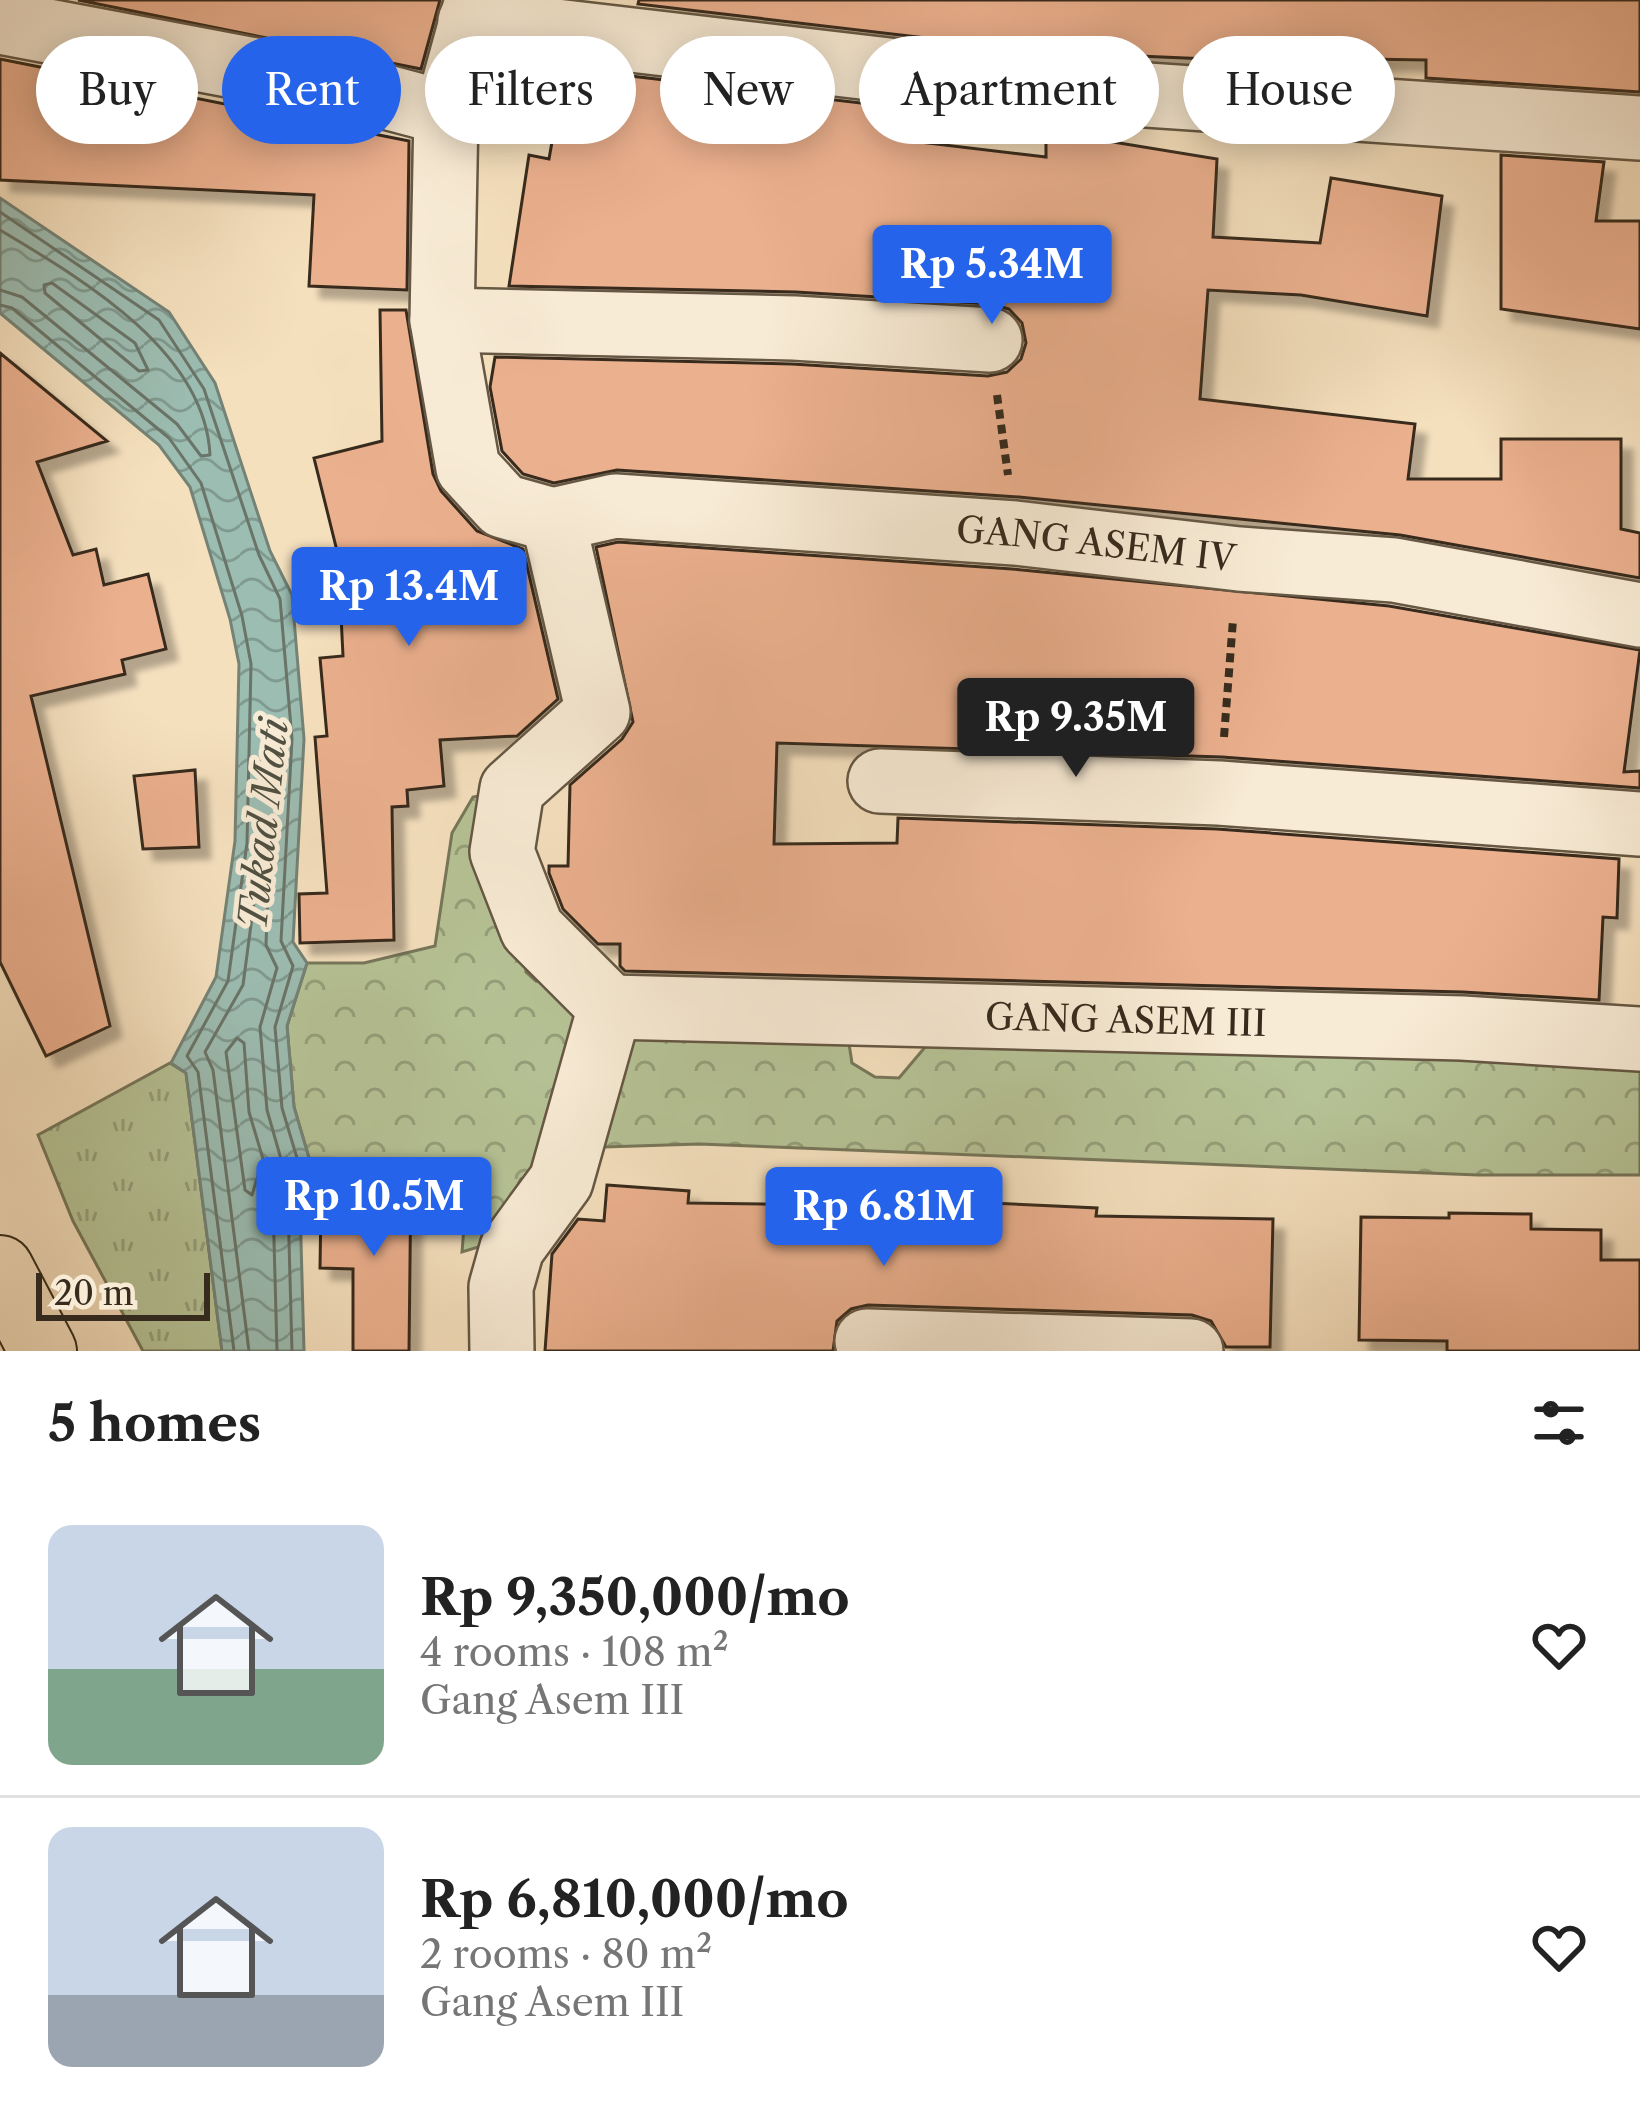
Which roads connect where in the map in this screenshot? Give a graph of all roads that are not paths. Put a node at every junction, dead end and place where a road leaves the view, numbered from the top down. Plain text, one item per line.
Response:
1 (474, 10) edge
2 (0, 22) edge
3 (425, 107) edge
4 (1640, 128) edge
5 (445, 144) edge
6 (442, 320) junction
7 (990, 340) road end
8 (553, 520) junction
9 (1640, 614) edge
10 (880, 781) dead end
11 (1640, 824) edge
12 (610, 1007) junction
13 (1640, 1039) edge
14 (0, 1269) edge
15 (867, 1341) dead end
16 (43, 1351) edge
17 (502, 1351) edge
18 (1191, 1351) edge

1 - 4 street
2 - 3 street
5 - 6 street
6 - 7 street
6 - 8 street
8 - 9 street, GANG ASEM IV
8 - 12 street
10 - 11 street
12 - 13 street, GANG ASEM III
12 - 17 street
14 - 16 highway
15 - 18 street

